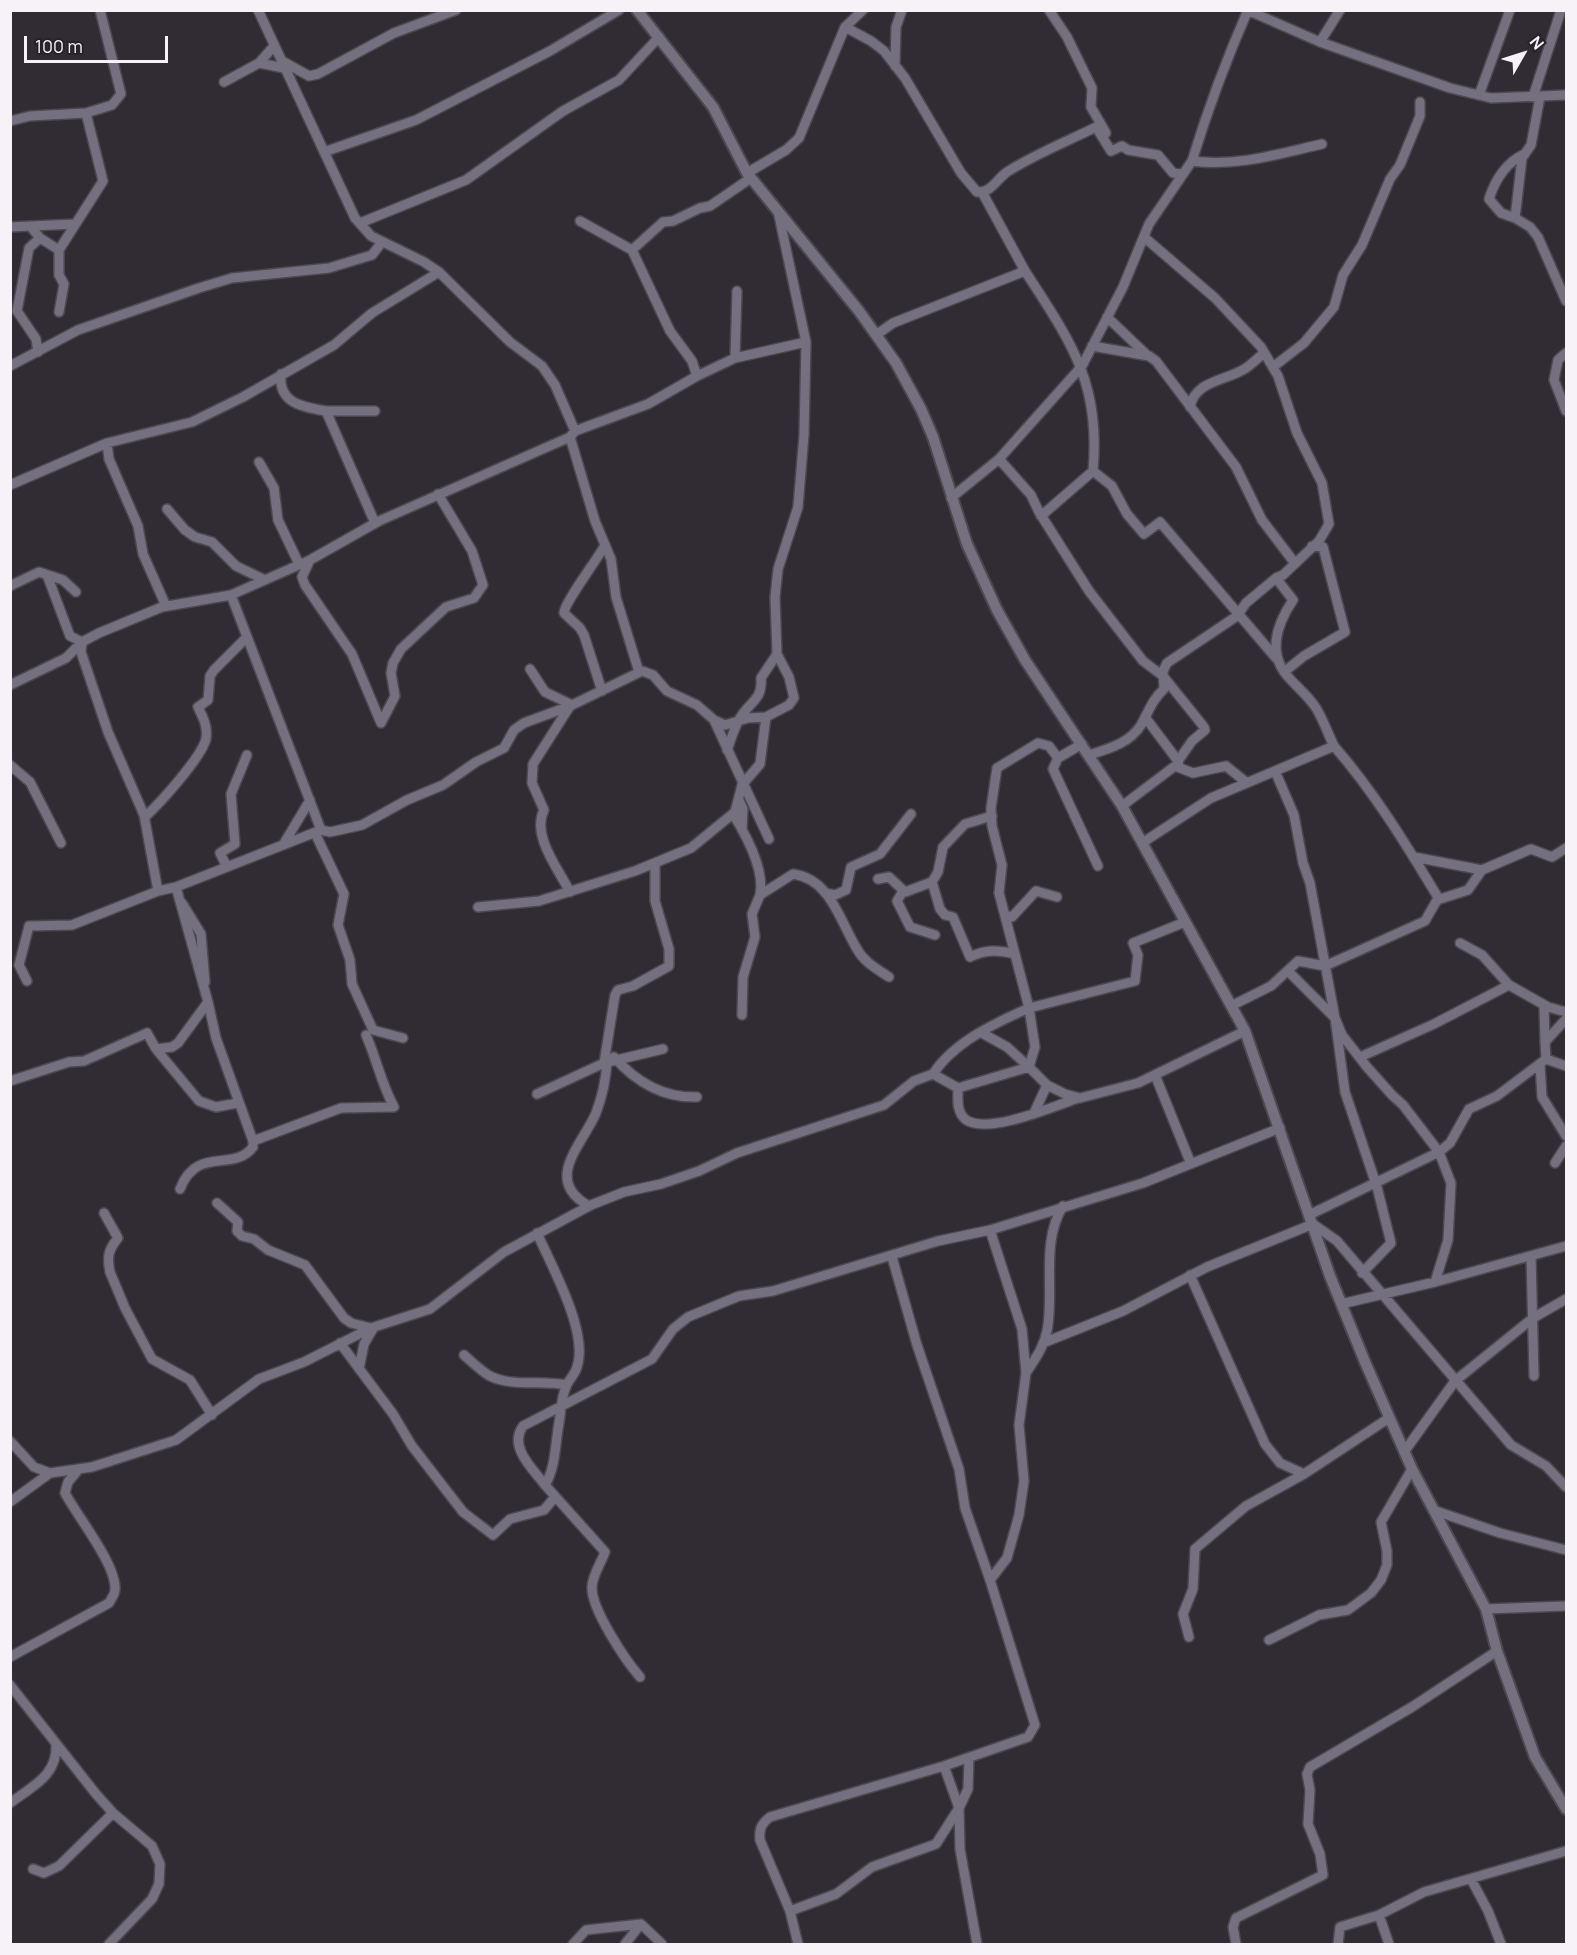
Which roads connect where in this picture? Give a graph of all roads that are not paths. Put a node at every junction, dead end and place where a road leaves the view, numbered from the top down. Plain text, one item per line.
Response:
1 (100, 10) edge
2 (258, 10) edge
3 (456, 10) edge
4 (619, 10) edge
5 (637, 10) edge
6 (863, 10) edge
7 (902, 10) edge
8 (1049, 10) edge
9 (1340, 10) edge
10 (1510, 10) edge
11 (1561, 10) edge
12 (1247, 11) edge
13 (845, 27) junction
14 (659, 37) junction
15 (1320, 42) junction
16 (274, 46) junction
17 (259, 63) junction
18 (282, 64) junction
19 (895, 66) junction
20 (307, 76) junction
21 (224, 82) dead end
22 (295, 86) junction
23 (1566, 94) edge
24 (1479, 95) junction
25 (1536, 97) junction
26 (1420, 102) dead end
27 (86, 113) junction
28 (10, 121) edge
29 (1322, 144) dead end
30 (1117, 146) junction
31 (324, 152) junction
32 (1524, 154) junction
33 (1192, 161) junction
34 (1182, 174) junction
35 (749, 176) junction
36 (982, 192) junction
37 (779, 216) junction
38 (1515, 218) junction
39 (580, 221) dead end
40 (360, 223) junction
41 (74, 224) junction
42 (10, 227) edge
43 (31, 227) junction
44 (1144, 237) junction
45 (40, 238) junction
46 (382, 242) junction
47 (59, 250) junction
48 (632, 250) junction
49 (1025, 271) junction
50 (438, 272) junction
51 (737, 291) dead end
52 (1566, 301) edge
53 (59, 312) dead end
54 (1107, 317) junction
55 (876, 335) junction
56 (806, 342) junction
57 (1092, 346) junction
58 (38, 352) junction
59 (1264, 353) junction
60 (1566, 353) edge
61 (1148, 356) junction
62 (735, 358) junction
63 (10, 366) edge
64 (1082, 366) junction
65 (1273, 367) junction
66 (281, 374) junction
67 (697, 376) junction
68 (1190, 407) junction
69 (326, 411) junction
70 (375, 411) dead end
71 (1566, 411) edge
72 (572, 434) junction
73 (107, 443) junction
74 (999, 459) junction
75 (259, 462) dead end
76 (1093, 471) junction
77 (10, 484) edge
78 (438, 494) junction
79 (951, 498) junction
80 (167, 509) dead end
81 (1041, 516) junction
82 (375, 523) junction
83 (605, 545) junction
84 (1312, 546) junction
85 (310, 560) junction
86 (1294, 562) junction
87 (299, 564) junction
88 (46, 575) junction
89 (1276, 578) junction
90 (265, 580) junction
91 (10, 586) edge
92 (76, 592) dead end
93 (231, 595) junction
94 (166, 606) junction
95 (1238, 616) junction
96 (248, 638) junction
97 (82, 642) junction
98 (777, 654) junction
99 (1276, 658) junction
100 (530, 669) dead end
101 (639, 672) junction
102 (1284, 672) junction
103 (1163, 676) junction
104 (10, 685) edge
105 (602, 691) junction
106 (571, 706) junction
107 (766, 717) junction
108 (1145, 717) junction
109 (714, 720) junction
110 (738, 722) junction
111 (1082, 744) junction
112 (1334, 746) junction
113 (727, 750) junction
114 (248, 755) dead end
115 (1089, 755) junction
116 (1058, 758) junction
117 (10, 765) edge
118 (1179, 765) junction
119 (1275, 771) junction
120 (1247, 783) junction
121 (742, 784) junction
122 (310, 800) junction
123 (739, 800) junction
124 (1122, 806) junction
125 (733, 814) junction
126 (911, 814) dead end
127 (992, 816) junction
128 (145, 817) junction
129 (742, 830) junction
130 (318, 831) junction
131 (769, 839) dead end
132 (62, 843) dead end
133 (1142, 843) junction
134 (283, 845) junction
135 (1566, 849) edge
136 (1414, 857) junction
137 (655, 863) junction
138 (1098, 866) dead end
139 (227, 867) junction
140 (1482, 870) junction
141 (878, 879) dead end
142 (932, 882) junction
143 (176, 887) junction
144 (158, 891) junction
145 (903, 891) junction
146 (570, 892) junction
147 (825, 893) junction
148 (760, 895) junction
149 (1057, 897) dead end
150 (1439, 899) junction
151 (478, 907) dead end
152 (1005, 915) junction
153 (1185, 922) junction
154 (935, 935) dead end
155 (1460, 943) dead end
156 (1323, 951) junction
157 (1015, 954) junction
158 (1298, 961) junction
159 (1325, 966) junction
160 (1289, 972) junction
161 (889, 977) dead end
162 (27, 981) dead end
163 (1509, 985) junction
164 (208, 1002) junction
165 (1544, 1005) junction
166 (1231, 1006) junction
167 (1029, 1008) junction
168 (1566, 1012) edge
169 (742, 1015) dead end
170 (1335, 1018) junction
171 (1566, 1019) edge
172 (1245, 1031) junction
173 (982, 1033) junction
174 (366, 1035) dead end
175 (403, 1038) dead end
176 (1545, 1042) junction
177 (156, 1049) junction
178 (663, 1049) dead end
179 (1360, 1057) junction
180 (1543, 1061) junction
181 (609, 1062) junction
182 (1566, 1066) edge
183 (1029, 1067) junction
184 (933, 1074) junction
185 (1155, 1075) junction
186 (10, 1081) edge
187 (1047, 1085) junction
188 (958, 1088) junction
189 (537, 1094) dead end
190 (697, 1097) dead end
191 (1080, 1098) junction
192 (238, 1102) junction
193 (1034, 1113) junction
194 (1280, 1128) junction
195 (1566, 1136) edge
196 (253, 1141) junction
197 (1566, 1146) edge
198 (1439, 1152) junction
199 (1555, 1163) dead end
200 (1191, 1164) junction
201 (1376, 1185) junction
202 (180, 1189) dead end
203 (218, 1203) dead end
204 (589, 1206) junction
205 (1062, 1206) junction
206 (104, 1213) dead end
207 (1311, 1220) junction
208 (990, 1230) junction
209 (537, 1233) junction
210 (1566, 1246) edge
211 (1531, 1256) junction
212 (892, 1257) junction
213 (1362, 1273) junction
214 (1190, 1275) junction
215 (1435, 1282) junction
216 (1380, 1294) junction
217 (1566, 1299) edge
218 (1341, 1304) junction
219 (1533, 1318) junction
220 (373, 1327) junction
221 (340, 1343) junction
222 (1043, 1343) junction
223 (464, 1355) dead end
224 (359, 1370) junction
225 (1026, 1373) junction
226 (1534, 1376) dead end
227 (1455, 1381) junction
228 (566, 1385) junction
229 (562, 1404) junction
230 (212, 1415) junction
231 (1389, 1419) junction
232 (10, 1441) edge
233 (1404, 1452) junction
234 (79, 1469) junction
235 (1412, 1469) junction
236 (50, 1473) junction
237 (1304, 1474) junction
238 (545, 1485) junction
239 (1566, 1487) edge
240 (555, 1497) junction
241 (10, 1502) edge
242 (1433, 1509) junction
243 (1566, 1550) edge
244 (990, 1580) junction
245 (1566, 1606) edge
246 (1485, 1609) junction
247 (1189, 1637) dead end
248 (1269, 1640) dead end
249 (1497, 1651) junction
250 (10, 1657) edge
251 (640, 1677) dead end
252 (10, 1685) edge
253 (56, 1744) junction
254 (969, 1758) junction
255 (944, 1766) junction
256 (1564, 1798) edge
257 (10, 1803) edge
258 (959, 1808) junction
259 (1566, 1809) edge
260 (113, 1813) junction
261 (1566, 1851) edge
262 (33, 1869) dead end
263 (1471, 1879) junction
264 (790, 1911) junction
265 (1379, 1915) junction
266 (641, 1924) junction
267 (109, 1944) edge
268 (573, 1944) edge
269 (625, 1944) edge
270 (662, 1944) edge
271 (798, 1944) edge
272 (977, 1944) edge
273 (1236, 1944) edge
274 (1338, 1944) edge
275 (1389, 1944) edge
276 (1501, 1944) edge

1 - 27 street
2 - 16 street
3 - 20 street
4 - 31 street
5 - 14 street
6 - 13 street
7 - 19 street
8 - 30 street
9 - 15 street
10 - 24 street
11 - 25 street
12 - 15 street
12 - 33 street
13 - 19 street
13 - 35 street
14 - 35 street
14 - 40 street
15 - 24 street
16 - 17 street
16 - 18 street
17 - 18 street
17 - 21 street
18 - 20 street
18 - 22 street
19 - 36 street
20 - 22 street
22 - 31 street
23 - 25 street
24 - 25 street
25 - 32 street
26 - 65 street
27 - 28 street
27 - 41 street
29 - 33 street
30 - 34 street
30 - 36 street
31 - 40 street
32 - 38 street
32 - 38 street
33 - 34 street
34 - 44 street
35 - 37 street
35 - 48 street
36 - 49 street
37 - 55 street
37 - 56 street
38 - 52 street
39 - 48 street
40 - 46 street
41 - 43 street
41 - 47 street
42 - 43 street
43 - 45 street
44 - 54 street
44 - 59 street
45 - 47 street
45 - 58 street
46 - 50 street
46 - 58 street
47 - 53 street
48 - 67 street
49 - 55 street
49 - 64 street
50 - 66 street
50 - 72 street
51 - 62 street
54 - 57 street
54 - 61 street
55 - 79 street
56 - 62 street
56 - 98 street
57 - 61 street
57 - 64 street
58 - 63 street
59 - 65 street
59 - 68 street
60 - 71 street
61 - 68 street
62 - 67 street
64 - 74 street
64 - 76 street
65 - 84 street
66 - 69 street
66 - 73 street
67 - 72 street
68 - 86 street
69 - 70 street
69 - 82 street
72 - 78 street
72 - 83 street
73 - 77 street
73 - 94 street
74 - 79 street
74 - 81 street
75 - 87 street
76 - 81 street
76 - 95 street
78 - 82 street
78 - 85 street
79 - 111 street
80 - 90 street
81 - 103 street
82 - 85 street
83 - 101 street
83 - 105 street
84 - 86 street
84 - 102 street
85 - 87 street
86 - 89 street
87 - 90 street
88 - 91 street
88 - 92 street
88 - 97 street
89 - 95 street
89 - 99 street
90 - 93 street
93 - 94 street
93 - 96 street
94 - 97 street
95 - 99 street
95 - 103 street
96 - 122 street
96 - 128 street
97 - 104 street
97 - 128 street
98 - 107 street
98 - 110 street
99 - 102 street
100 - 106 street
101 - 105 street
101 - 109 street
102 - 112 street
103 - 108 street
103 - 118 street
105 - 106 street
106 - 130 street
106 - 146 street
107 - 110 street
107 - 121 street
108 - 115 street
108 - 118 street
109 - 110 street
109 - 113 street
110 - 113 street
111 - 115 street
111 - 116 street
112 - 119 street
112 - 136 street
113 - 121 street
114 - 139 street
115 - 124 street
116 - 127 street
116 - 138 street
117 - 132 street
118 - 120 street
118 - 124 street
119 - 120 street
119 - 156 street
120 - 133 street
121 - 123 street
121 - 131 street
122 - 130 street
122 - 134 street
123 - 125 street
123 - 129 street
124 - 133 street
125 - 129 street
125 - 137 street
126 - 147 street
127 - 142 street
127 - 152 street
128 - 144 street
129 - 148 street
130 - 134 street
130 - 175 street
133 - 153 street
134 - 139 street
135 - 140 street
136 - 140 street
136 - 150 street
137 - 146 street
137 - 181 street
139 - 143 street
140 - 150 street
141 - 145 street
142 - 145 street
142 - 157 street
143 - 144 street
143 - 164 street
144 - 162 street
145 - 154 street
146 - 151 street
147 - 148 street
147 - 161 street
148 - 169 street
149 - 152 street
150 - 159 street
152 - 157 street
153 - 166 street
153 - 167 street
155 - 163 street
156 - 158 street
156 - 159 street
157 - 167 street
158 - 159 street
158 - 160 street
159 - 170 street
160 - 166 street
160 - 170 street
163 - 165 street
163 - 179 street
164 - 177 street
164 - 192 street
165 - 168 street
165 - 176 street
166 - 172 street
167 - 173 street
167 - 183 street
170 - 179 street
170 - 201 street
171 - 176 street
172 - 185 street
172 - 194 street
173 - 183 street
173 - 184 street
174 - 196 street
176 - 180 street
177 - 186 street
177 - 192 street
178 - 181 street
179 - 198 street
180 - 182 street
180 - 195 street
180 - 198 street
181 - 189 street
181 - 190 street
181 - 204 street
183 - 187 street
183 - 188 street
184 - 188 street
184 - 204 street
185 - 191 street
185 - 200 street
187 - 191 street
187 - 193 street
188 - 193 street
191 - 193 street
192 - 196 street
194 - 200 street
194 - 207 street
196 - 202 street
197 - 199 street
198 - 201 street
198 - 215 street
200 - 205 street
201 - 207 street
201 - 213 street
203 - 220 street
204 - 209 street
205 - 208 street
205 - 222 street
206 - 230 street
207 - 213 street
207 - 214 street
207 - 218 street
208 - 212 street
208 - 225 street
209 - 220 street
209 - 228 street
210 - 211 street
211 - 215 street
211 - 219 street
212 - 229 street
212 - 244 street
213 - 216 street
214 - 222 street
214 - 237 street
215 - 216 street
216 - 218 street
216 - 227 street
217 - 219 street
218 - 231 street
219 - 226 street
219 - 227 street
220 - 221 street
220 - 224 street
221 - 224 street
221 - 230 street
222 - 225 street
223 - 228 street
224 - 240 street
225 - 244 street
227 - 233 street
227 - 239 street
228 - 229 street
229 - 238 street
229 - 238 street
230 - 234 street
231 - 233 street
231 - 237 street
232 - 236 street
233 - 235 street
234 - 236 street
234 - 250 street
235 - 242 street
235 - 248 street
236 - 241 street
237 - 247 street
238 - 240 street
240 - 251 street
242 - 243 street
242 - 246 street
244 - 254 street
245 - 246 street
246 - 249 street
249 - 256 street
249 - 273 street
252 - 253 street
253 - 257 street
253 - 260 street
254 - 255 street
254 - 258 street
255 - 258 street
255 - 264 street
256 - 259 street
258 - 264 street
258 - 272 street
260 - 262 street
260 - 267 street
261 - 263 street
263 - 265 street
263 - 276 street
264 - 271 street
265 - 274 street
265 - 275 street
266 - 268 street
266 - 269 street
266 - 270 street

